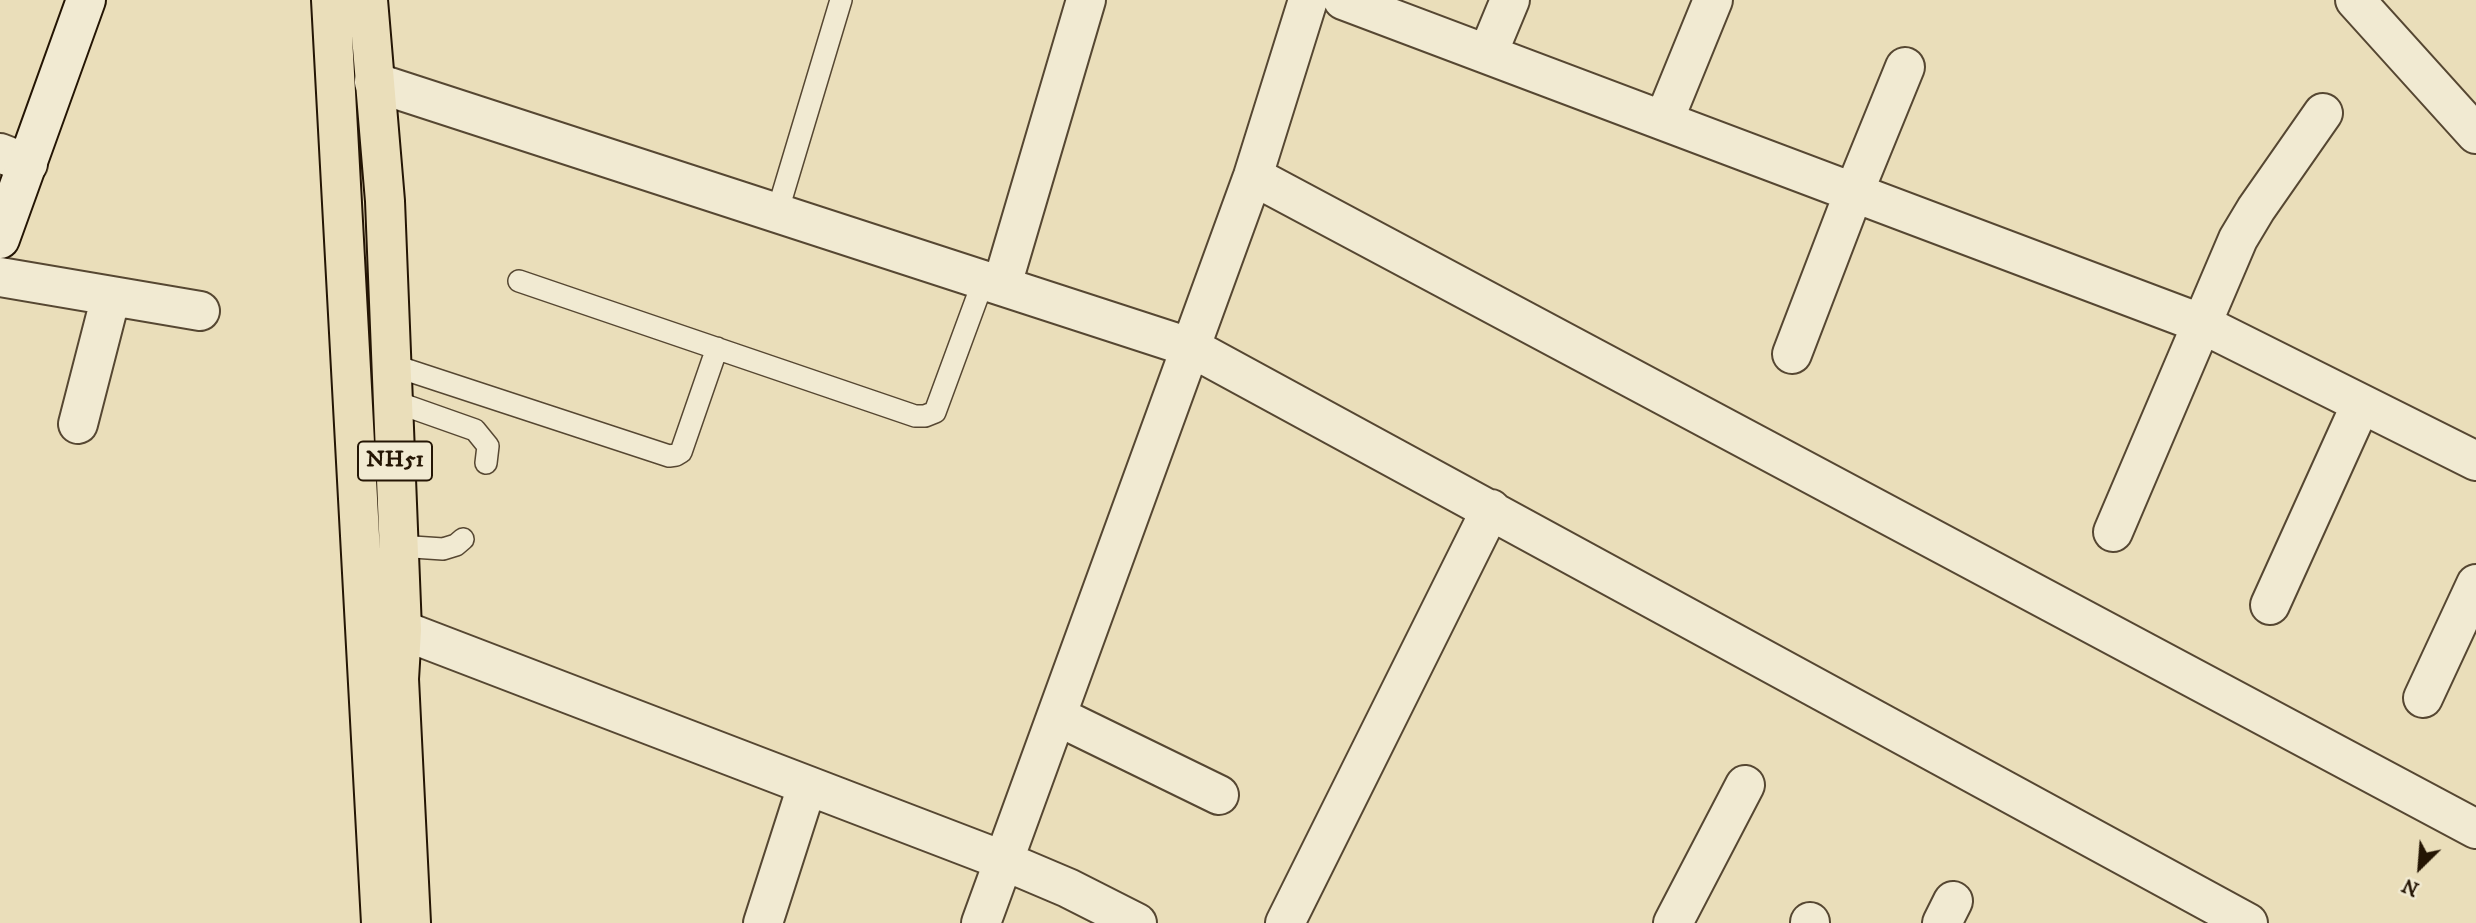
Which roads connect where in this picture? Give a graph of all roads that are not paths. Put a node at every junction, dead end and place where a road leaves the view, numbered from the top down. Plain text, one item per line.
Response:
1 (86, 0) edge
2 (331, 0) edge
3 (368, 0) edge
4 (841, 0) edge
5 (1086, 0) edge
6 (1308, 0) edge
7 (1343, 0) edge
8 (1510, 0) edge
9 (1713, 0) edge
10 (2355, 0) edge
11 (1488, 53) junction
12 (1905, 67) dead end
13 (374, 82) junction
14 (2323, 113) dead end
15 (1664, 120) junction
16 (2476, 134) edge
17 (14, 158) edge
18 (1253, 176) junction
19 (1854, 192) junction
20 (777, 213) junction
21 (1, 231) edge
22 (0, 277) edge
23 (519, 281) dead end
24 (993, 282) junction
25 (111, 296) junction
26 (200, 311) dead end
27 (2200, 323) junction
28 (717, 348) junction
29 (1192, 348) junction
30 (1792, 354) dead end
31 (392, 383) junction
32 (2361, 404) junction
33 (78, 424) dead end
34 (2476, 461) edge
35 (486, 463) dead end
36 (1491, 509) junction
37 (2113, 531) dead end
38 (463, 539) dead end
39 (398, 546) junction
40 (2476, 584) edge
41 (2270, 605) dead end
42 (402, 630) junction
43 (2423, 698) dead end
44 (1057, 716) junction
45 (1745, 785) dead end
46 (807, 786) junction
47 (1219, 795) dead end
48 (2476, 829) edge
49 (1002, 860) junction
50 (380, 923) edge
51 (411, 923) edge
52 (763, 923) edge
53 (981, 923) edge
54 (1137, 923) edge
55 (1285, 923) edge
56 (1673, 923) edge
57 (2248, 923) edge

1 - 17 street
2 - 50 highway, NH51
3 - 13 highway, NH51
4 - 20 lane
5 - 24 street
6 - 18 street
7 - 11 street
8 - 11 street
9 - 15 street
10 - 16 street
11 - 15 street
12 - 19 street
13 - 20 street
13 - 31 highway, NH51
14 - 27 street
15 - 19 street
17 - 21 street
18 - 29 street
18 - 48 street
19 - 27 street
19 - 30 street
20 - 24 street
22 - 25 street
23 - 28 lane
24 - 28 lane
24 - 29 street
25 - 26 street
25 - 33 street
27 - 32 street
27 - 37 street
28 - 31 lane
29 - 36 street
29 - 44 street
31 - 35 lane
31 - 39 highway, NH51
32 - 34 street
32 - 41 street
36 - 55 street
36 - 57 street
38 - 39 lane
39 - 42 highway, NH51
40 - 43 street
42 - 46 street
42 - 51 highway, NH51
44 - 47 street
44 - 49 street
45 - 56 street
46 - 49 street
46 - 52 street
49 - 53 street
49 - 54 street

